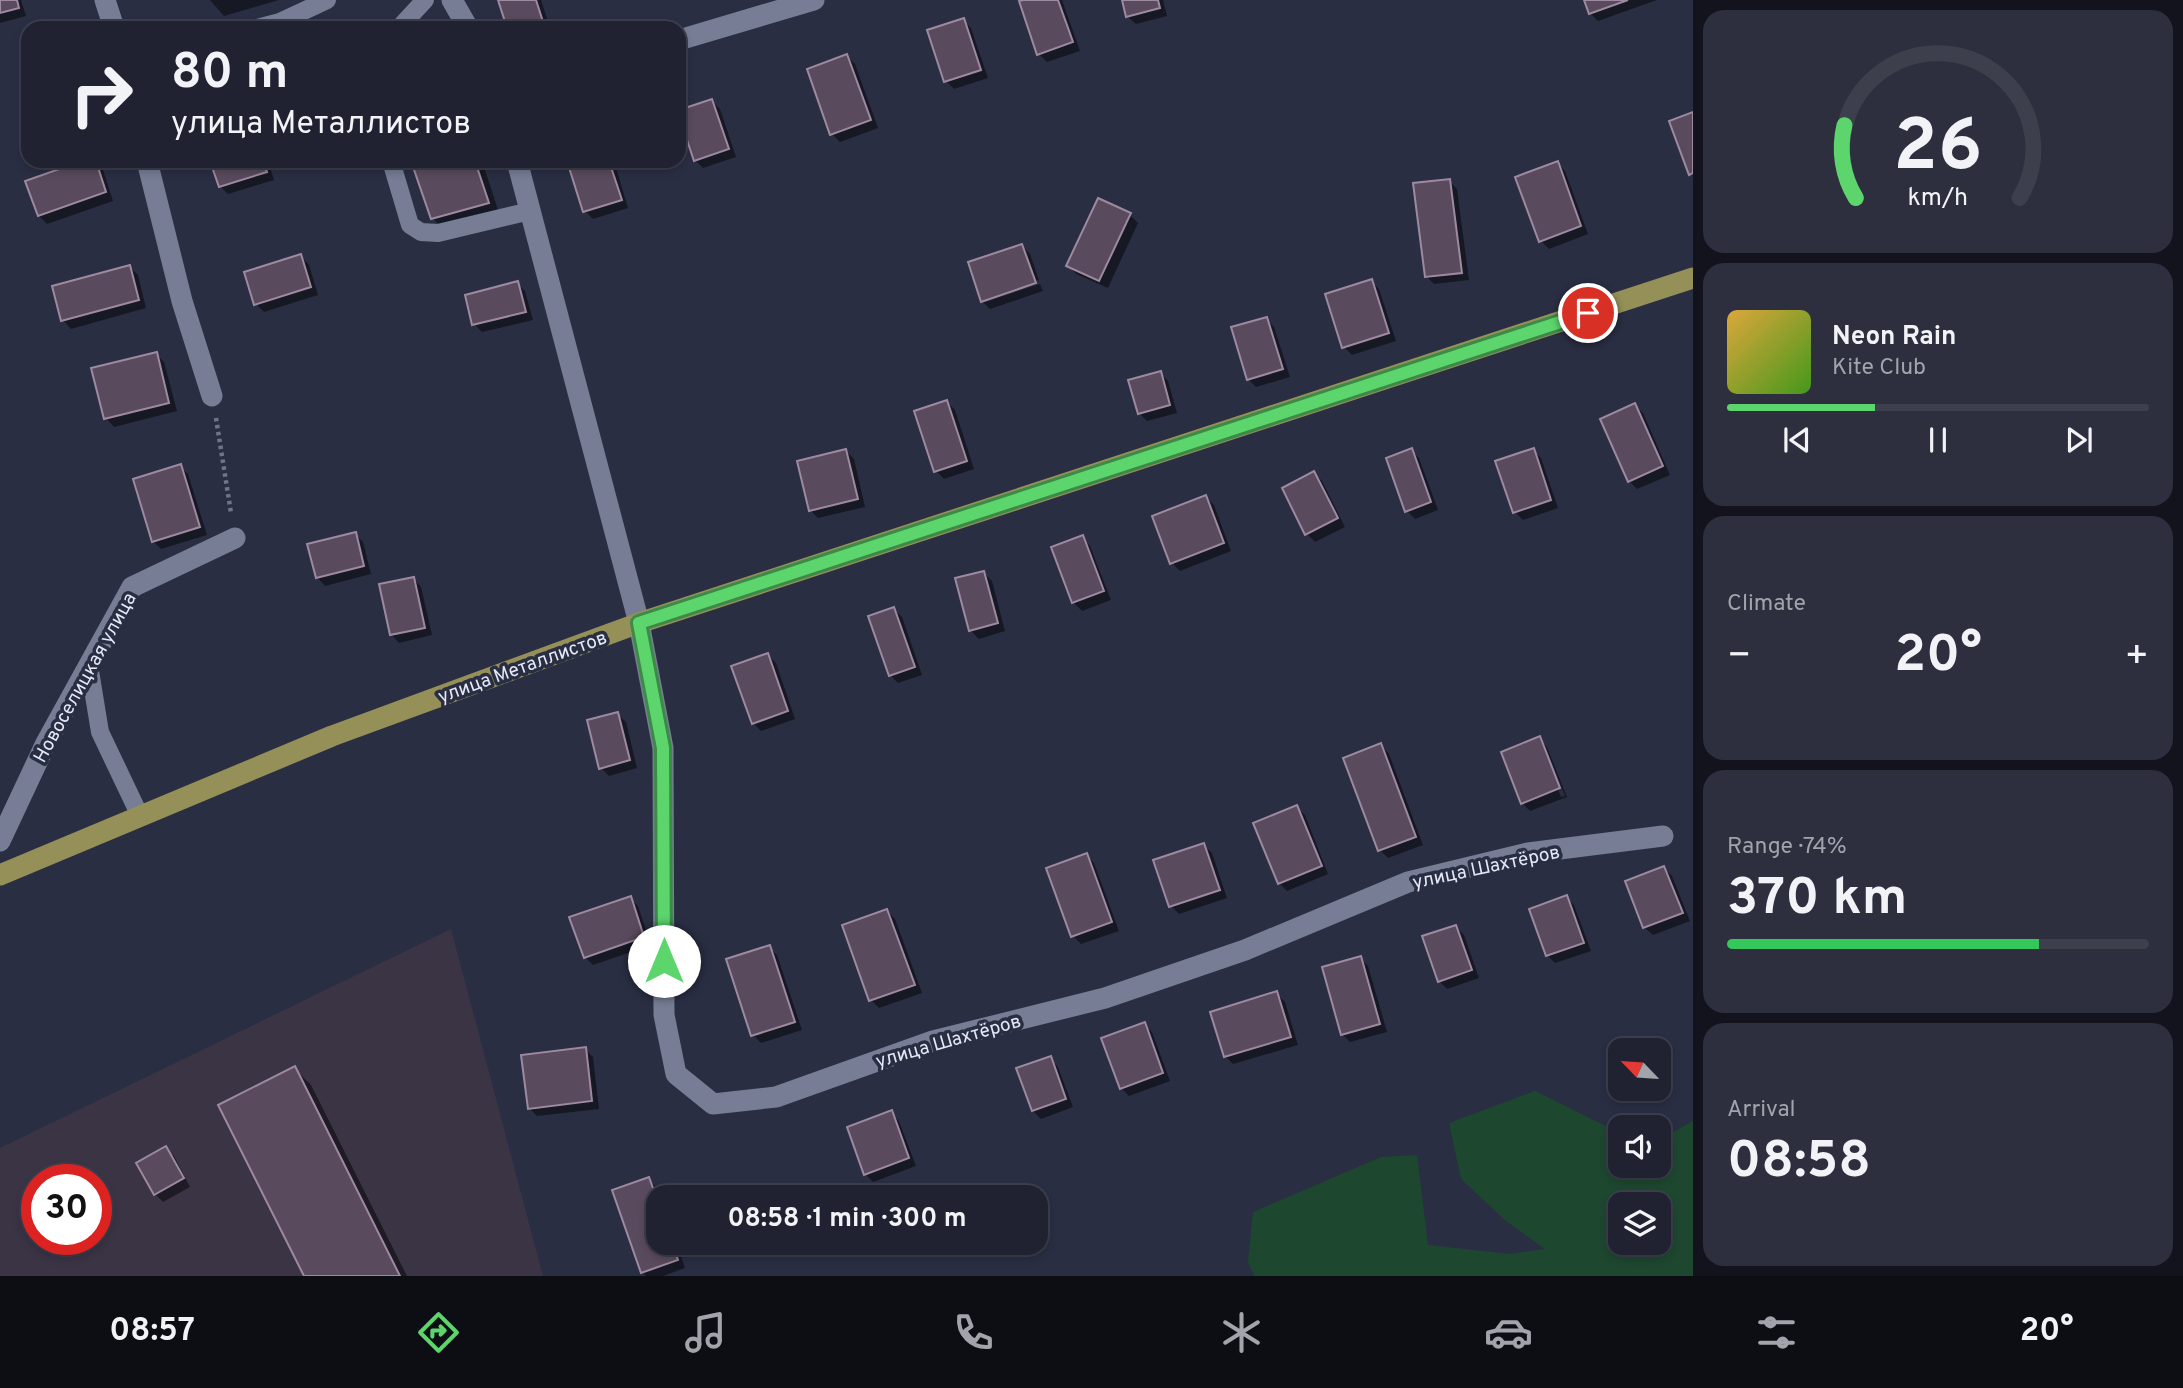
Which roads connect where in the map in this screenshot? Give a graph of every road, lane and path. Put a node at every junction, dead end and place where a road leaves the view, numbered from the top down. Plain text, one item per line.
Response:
1 (105, 0) edge
2 (327, 0) edge
3 (425, 0) edge
4 (452, 0) edge
5 (814, 0) edge
6 (113, 21) edge
7 (281, 21) edge
8 (406, 21) edge
9 (464, 21) edge
10 (686, 38) edge
11 (149, 168) edge
12 (393, 168) edge
13 (519, 168) edge
14 (530, 211) junction
15 (1693, 278) edge
16 (212, 396) joint
17 (235, 538) joint
18 (639, 623) junction
19 (89, 665) junction
20 (141, 816) junction
21 (1663, 836) dead end
22 (0, 841) edge
23 (0, 875) edge

1 - 6 street
2 - 7 lane
3 - 8 lane
4 - 9 street
5 - 10 street
11 - 16 street
12 - 14 lane
13 - 14 street, улица Шахтёров
14 - 18 street, улица Шахтёров
15 - 18 main road, улица Металлистов
16 - 17 path
17 - 19 street, Новоселицкая улица
18 - 20 main road, улица Металлистов
18 - 21 street, улица Шахтёров
19 - 20 lane
19 - 22 street, Новоселицкая улица
20 - 23 main road, улица Металлистов

